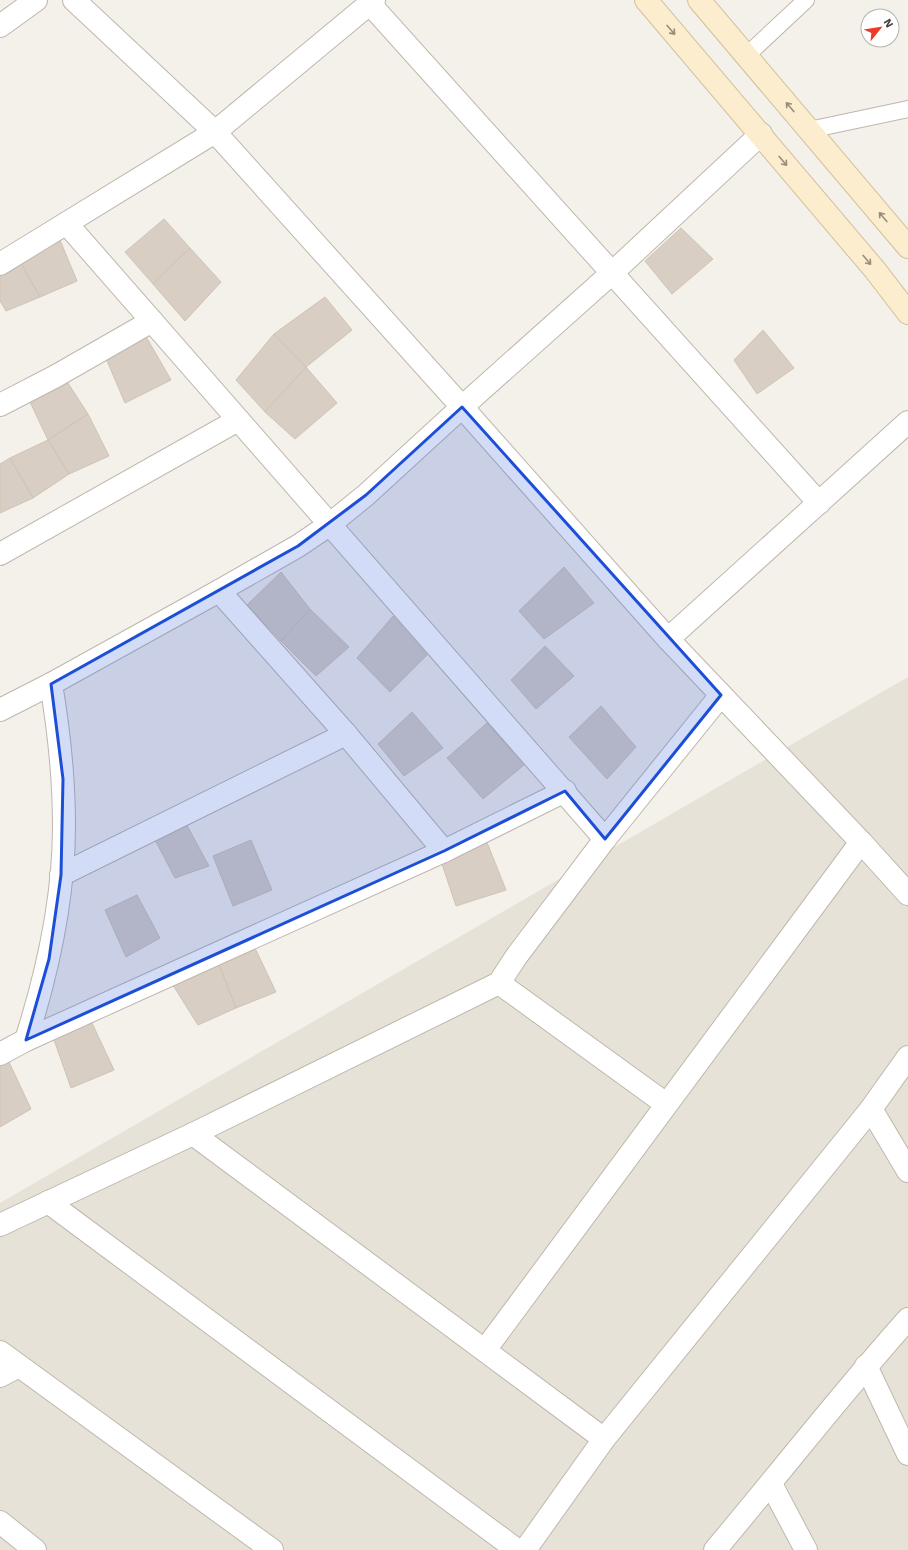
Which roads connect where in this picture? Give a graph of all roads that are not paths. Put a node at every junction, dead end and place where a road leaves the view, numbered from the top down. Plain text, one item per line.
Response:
1 (36, 0) edge
2 (74, 0) edge
3 (646, 0) edge
4 (698, 0) edge
5 (806, 0) edge
6 (372, 2) edge
7 (0, 26) edge
8 (746, 56) junction
9 (908, 109) edge
10 (809, 130) junction
11 (216, 132) junction
12 (761, 134) junction
13 (67, 224) junction
14 (908, 247) edge
15 (0, 264) edge
16 (612, 273) junction
17 (908, 313) edge
18 (152, 321) junction
19 (0, 406) edge
20 (462, 406) junction
21 (238, 420) junction
22 (908, 422) edge
23 (819, 503) junction
24 (329, 524) junction
25 (0, 554) edge
26 (219, 591) junction
27 (668, 639) junction
28 (51, 684) junction
29 (721, 694) junction
30 (0, 710) edge
31 (346, 734) junction
32 (565, 791) junction
33 (605, 839) junction
34 (862, 842) junction
35 (444, 851) junction
36 (61, 875) junction
37 (908, 894) edge
38 (499, 983) junction
39 (26, 1040) junction
40 (0, 1054) edge
41 (908, 1057) edge
42 (666, 1104) junction
43 (872, 1109) junction
44 (193, 1134) junction
45 (908, 1171) edge
46 (48, 1202) junction
47 (0, 1225) edge
48 (908, 1319) edge
49 (485, 1350) junction
50 (0, 1352) edge
51 (19, 1366) junction
52 (866, 1366) junction
53 (0, 1376) edge
54 (604, 1439) junction
55 (908, 1454) edge
56 (770, 1484) junction
57 (8, 1536) edge
58 (35, 1550) edge
59 (272, 1550) edge
60 (517, 1550) edge
61 (525, 1550) edge
62 (714, 1550) edge
63 (806, 1550) edge

1 - 7 street
2 - 11 street
3 -> 12 main road
4 - 8 main road
5 - 8 lane
6 - 11 street
6 - 16 street
10 -> 8 main road
9 - 10 lane
14 -> 10 main road
11 - 13 street
11 - 20 street
12 - 16 street
12 -> 17 main road
13 - 15 street
13 - 18 street
16 - 20 street
16 - 23 street
18 - 19 street
18 - 21 street
20 - 24 street
20 - 27 street
21 - 24 street
21 - 25 street
22 - 23 street
23 - 27 street
24 - 26 street
24 - 32 street
26 - 28 street
26 - 31 street
27 - 29 street
28 - 30 street
28 - 36 street
29 - 33 street
29 - 34 street
31 - 35 street
31 - 36 street
32 - 33 street
32 - 35 street
33 - 38 street
34 - 37 street
34 - 42 street
35 - 39 street
36 - 39 street
38 - 42 street
38 - 44 street
39 - 40 street
41 - 43 street
42 - 49 street
43 - 45 street
43 - 54 street
44 - 46 street
44 - 49 street
46 - 47 street
46 - 60 street
48 - 52 street
49 - 54 street
50 - 51 street
51 - 53 street
51 - 59 street
52 - 55 street
52 - 56 street
54 - 61 street
56 - 62 street
56 - 63 street
57 - 58 street

